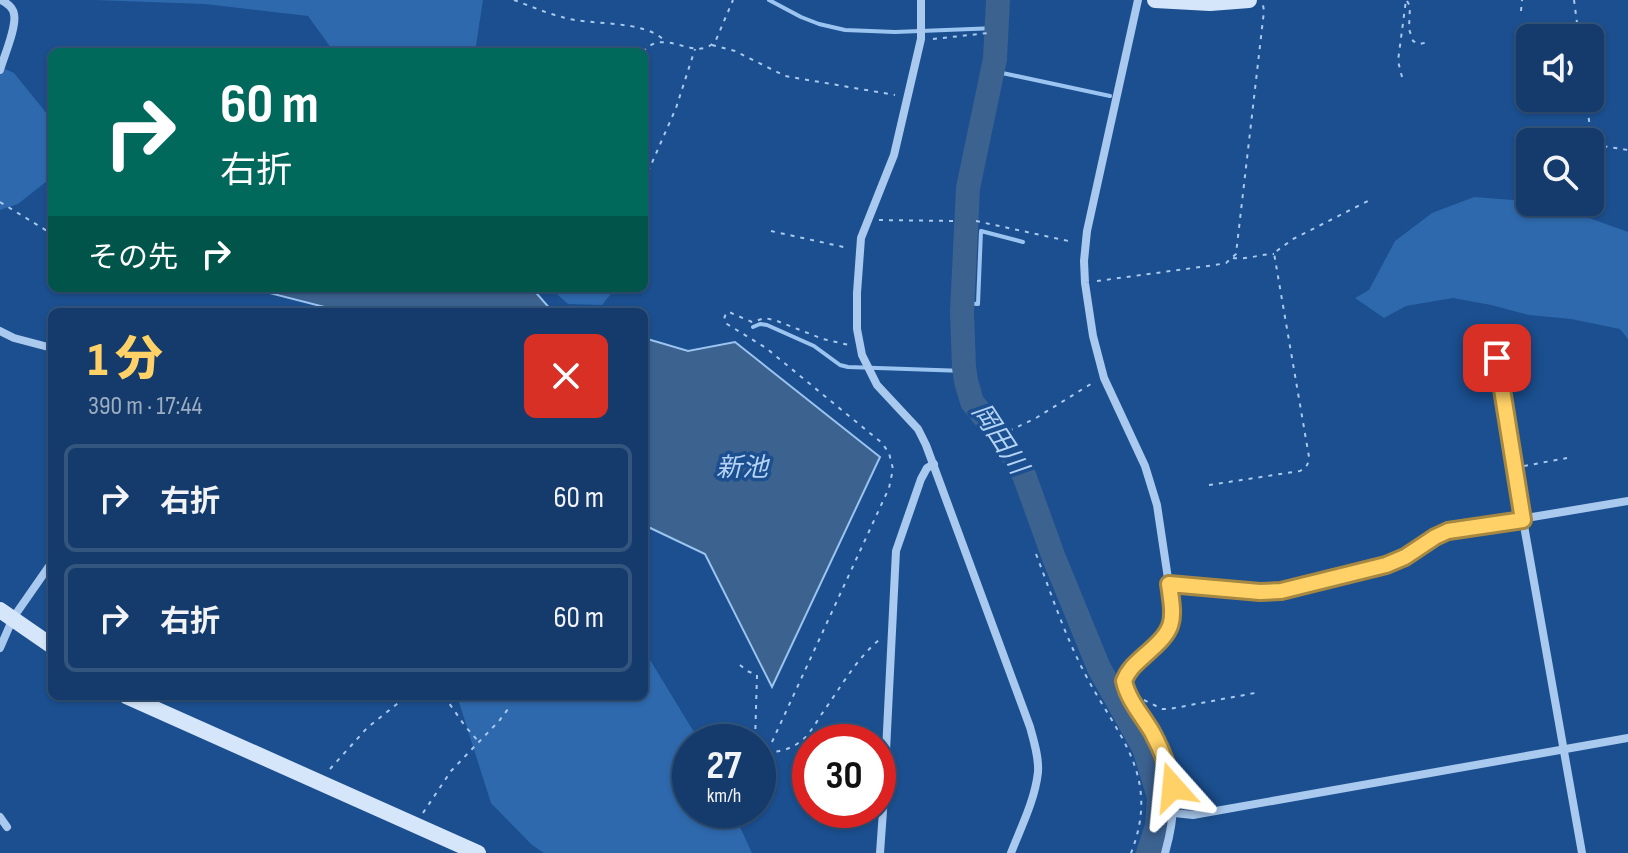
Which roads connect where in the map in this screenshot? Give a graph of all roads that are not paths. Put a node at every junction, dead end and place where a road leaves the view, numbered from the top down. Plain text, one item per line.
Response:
1 (1, 0) edge
2 (921, 0) edge
3 (1138, 0) edge
4 (1155, 0) edge
5 (1249, 0) edge
6 (0, 70) edge
7 (0, 331) edge
8 (48, 347) edge
9 (1497, 358) dead end
10 (934, 464) junction
11 (1628, 501) edge
12 (1523, 520) junction
13 (48, 567) edge
14 (1169, 584) junction
15 (6, 614) edge
16 (48, 643) edge
17 (0, 648) edge
18 (135, 700) edge
19 (1628, 738) edge
20 (1564, 748) junction
21 (1174, 813) junction
22 (0, 817) edge
23 (7, 827) dead end
24 (478, 853) edge
25 (880, 853) edge
26 (1011, 853) edge
27 (1165, 853) edge
28 (1582, 853) edge

1 - 6 street
2 - 10 street
3 - 14 street
4 - 5 street
7 - 8 street
9 - 12 street
10 - 25 street
10 - 26 street
11 - 12 street
12 - 14 street
12 - 20 street
13 - 15 street
14 - 21 street
15 - 16 street
15 - 17 street
18 - 24 street
19 - 20 street
20 - 21 street
20 - 28 street
21 - 27 street
22 - 23 street

